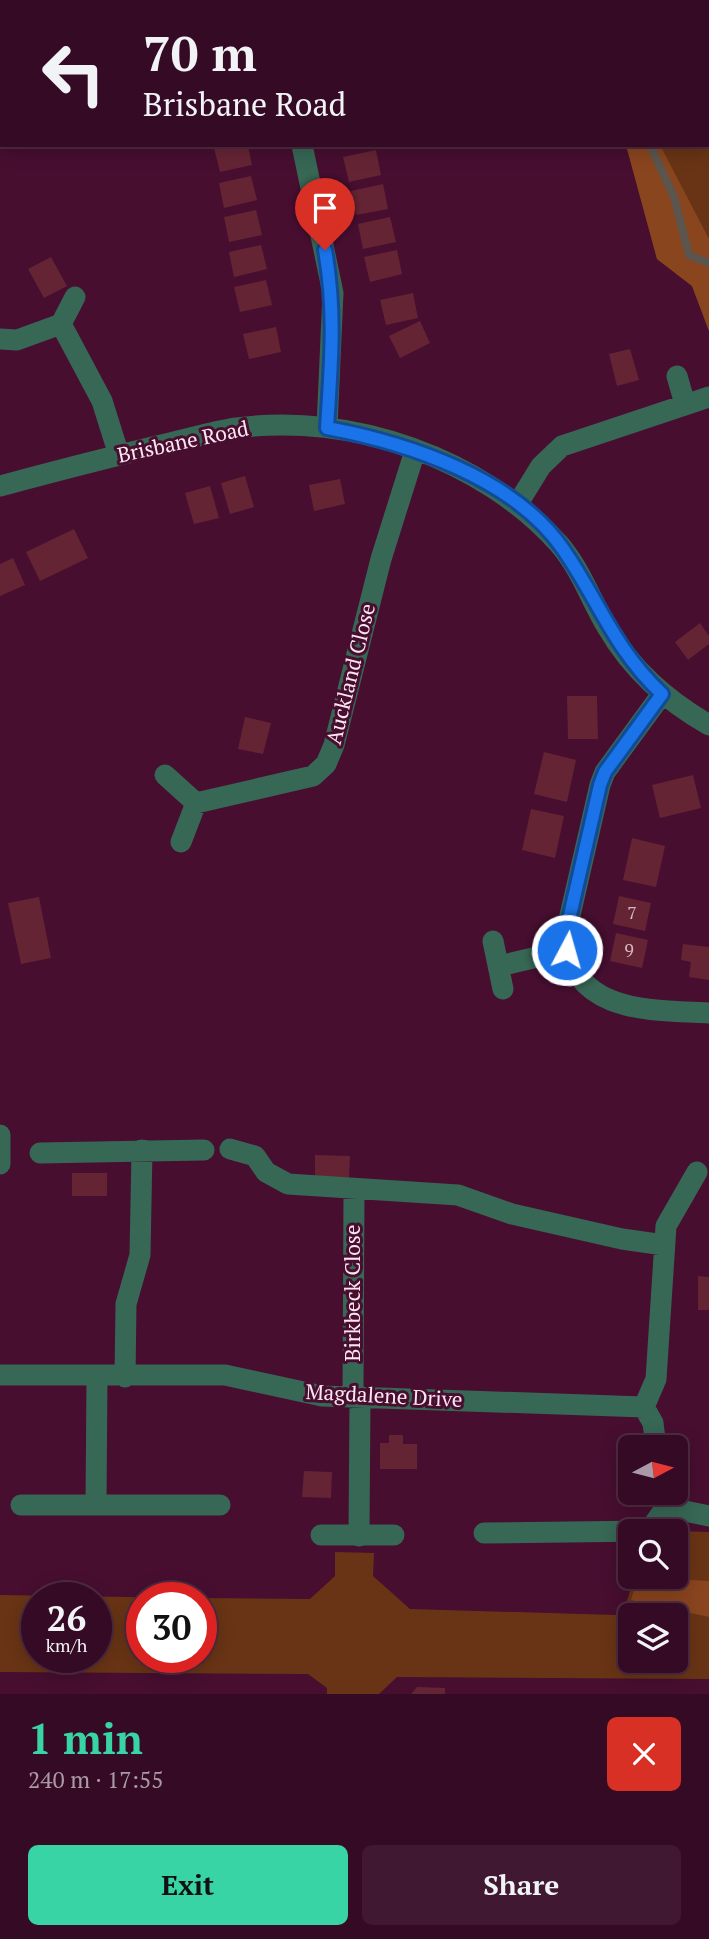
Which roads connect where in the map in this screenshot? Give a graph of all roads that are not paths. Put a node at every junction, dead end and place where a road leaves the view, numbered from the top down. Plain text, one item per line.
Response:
1 (302, 147) edge
2 (75, 297) dead end
3 (61, 324) junction
4 (0, 339) edge
5 (677, 376) dead end
6 (709, 397) edge
7 (685, 404) junction
8 (327, 428) junction
9 (415, 451) junction
10 (119, 455) junction
11 (0, 486) edge
12 (517, 505) junction
13 (662, 694) junction
14 (709, 724) edge
15 (165, 775) dead end
16 (195, 803) junction
17 (181, 842) dead end
18 (493, 941) dead end
19 (567, 950) junction
20 (499, 966) junction
21 (503, 989) dead end
22 (709, 1013) edge
23 (0, 1135) edge
24 (230, 1149) dead end
25 (142, 1150) junction
26 (204, 1150) dead end
27 (40, 1153) dead end
28 (0, 1164) edge
29 (698, 1172) dead end
30 (354, 1189) junction
31 (664, 1245) junction
32 (0, 1375) edge
33 (97, 1376) junction
34 (125, 1377) junction
35 (357, 1398) junction
36 (644, 1407) junction
37 (654, 1435) edge
38 (21, 1505) dead end
39 (96, 1505) junction
40 (220, 1505) dead end
41 (664, 1505) edge
42 (675, 1505) edge
43 (709, 1516) edge
44 (484, 1534) dead end
45 (321, 1535) dead end
46 (394, 1535) dead end
47 (359, 1536) junction

1 - 8 street
2 - 3 street
3 - 4 street
3 - 10 street
5 - 7 street
6 - 7 street
7 - 12 street
8 - 9 street, Brisbane Road
8 - 10 street, Brisbane Road
9 - 12 street, Brisbane Road
9 - 16 street, Auckland Close
10 - 11 street, Brisbane Road
12 - 13 street, Brisbane Road
13 - 14 street, Brisbane Road
13 - 19 street
15 - 16 street
16 - 17 street
18 - 20 street
19 - 20 street
19 - 22 street
20 - 21 street
23 - 28 street
24 - 30 street
25 - 26 street
25 - 27 street
25 - 34 street
29 - 31 street
30 - 31 street
30 - 35 street, Birkbeck Close
31 - 36 street
32 - 33 street, Magdalene Drive
33 - 34 street, Magdalene Drive
33 - 39 street
34 - 35 street, Magdalene Drive
35 - 36 street, Magdalene Drive
35 - 47 street, Birkbeck Close
36 - 37 street
38 - 39 street
39 - 40 street
41 - 44 street
42 - 43 street
45 - 47 street
46 - 47 street

